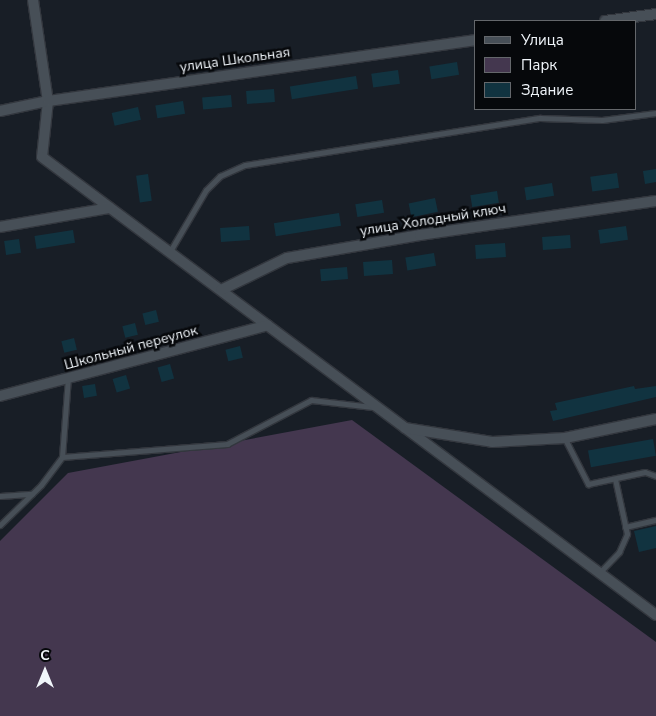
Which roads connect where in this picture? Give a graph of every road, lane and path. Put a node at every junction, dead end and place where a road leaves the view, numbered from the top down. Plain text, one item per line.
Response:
1 (33, 0) edge
2 (656, 14) edge
3 (612, 20) edge
4 (473, 40) edge
5 (48, 101) junction
6 (0, 111) edge
7 (656, 112) edge
8 (656, 201) edge
9 (109, 208) junction
10 (0, 227) edge
11 (169, 253) junction
12 (221, 290) junction
13 (268, 325) junction
14 (68, 378) junction
15 (0, 396) edge
16 (373, 407) junction
17 (656, 419) edge
18 (403, 427) junction
19 (565, 438) junction
20 (62, 457) junction
21 (656, 476) edge
22 (615, 478) junction
23 (32, 494) junction
24 (0, 496) edge
25 (656, 520) edge
26 (0, 525) edge
27 (625, 528) junction
28 (599, 573) junction
29 (656, 615) edge

1 - 5 street
2 - 3 street
4 - 5 street, улица Школьная
5 - 6 street, улица Школьная
5 - 9 street
7 - 11 lane
8 - 12 street, улица Холодный ключ
9 - 10 street
9 - 11 street
11 - 12 street
12 - 13 street
13 - 14 street, Школьный переулок
13 - 16 street
14 - 15 street, Школьный переулок
14 - 20 lane
16 - 18 street
16 - 20 lane
17 - 19 street
18 - 19 street
18 - 28 street
19 - 22 lane
20 - 23 lane
21 - 22 lane
22 - 27 lane
23 - 24 lane
23 - 26 lane
25 - 27 lane
27 - 28 lane
28 - 29 street

